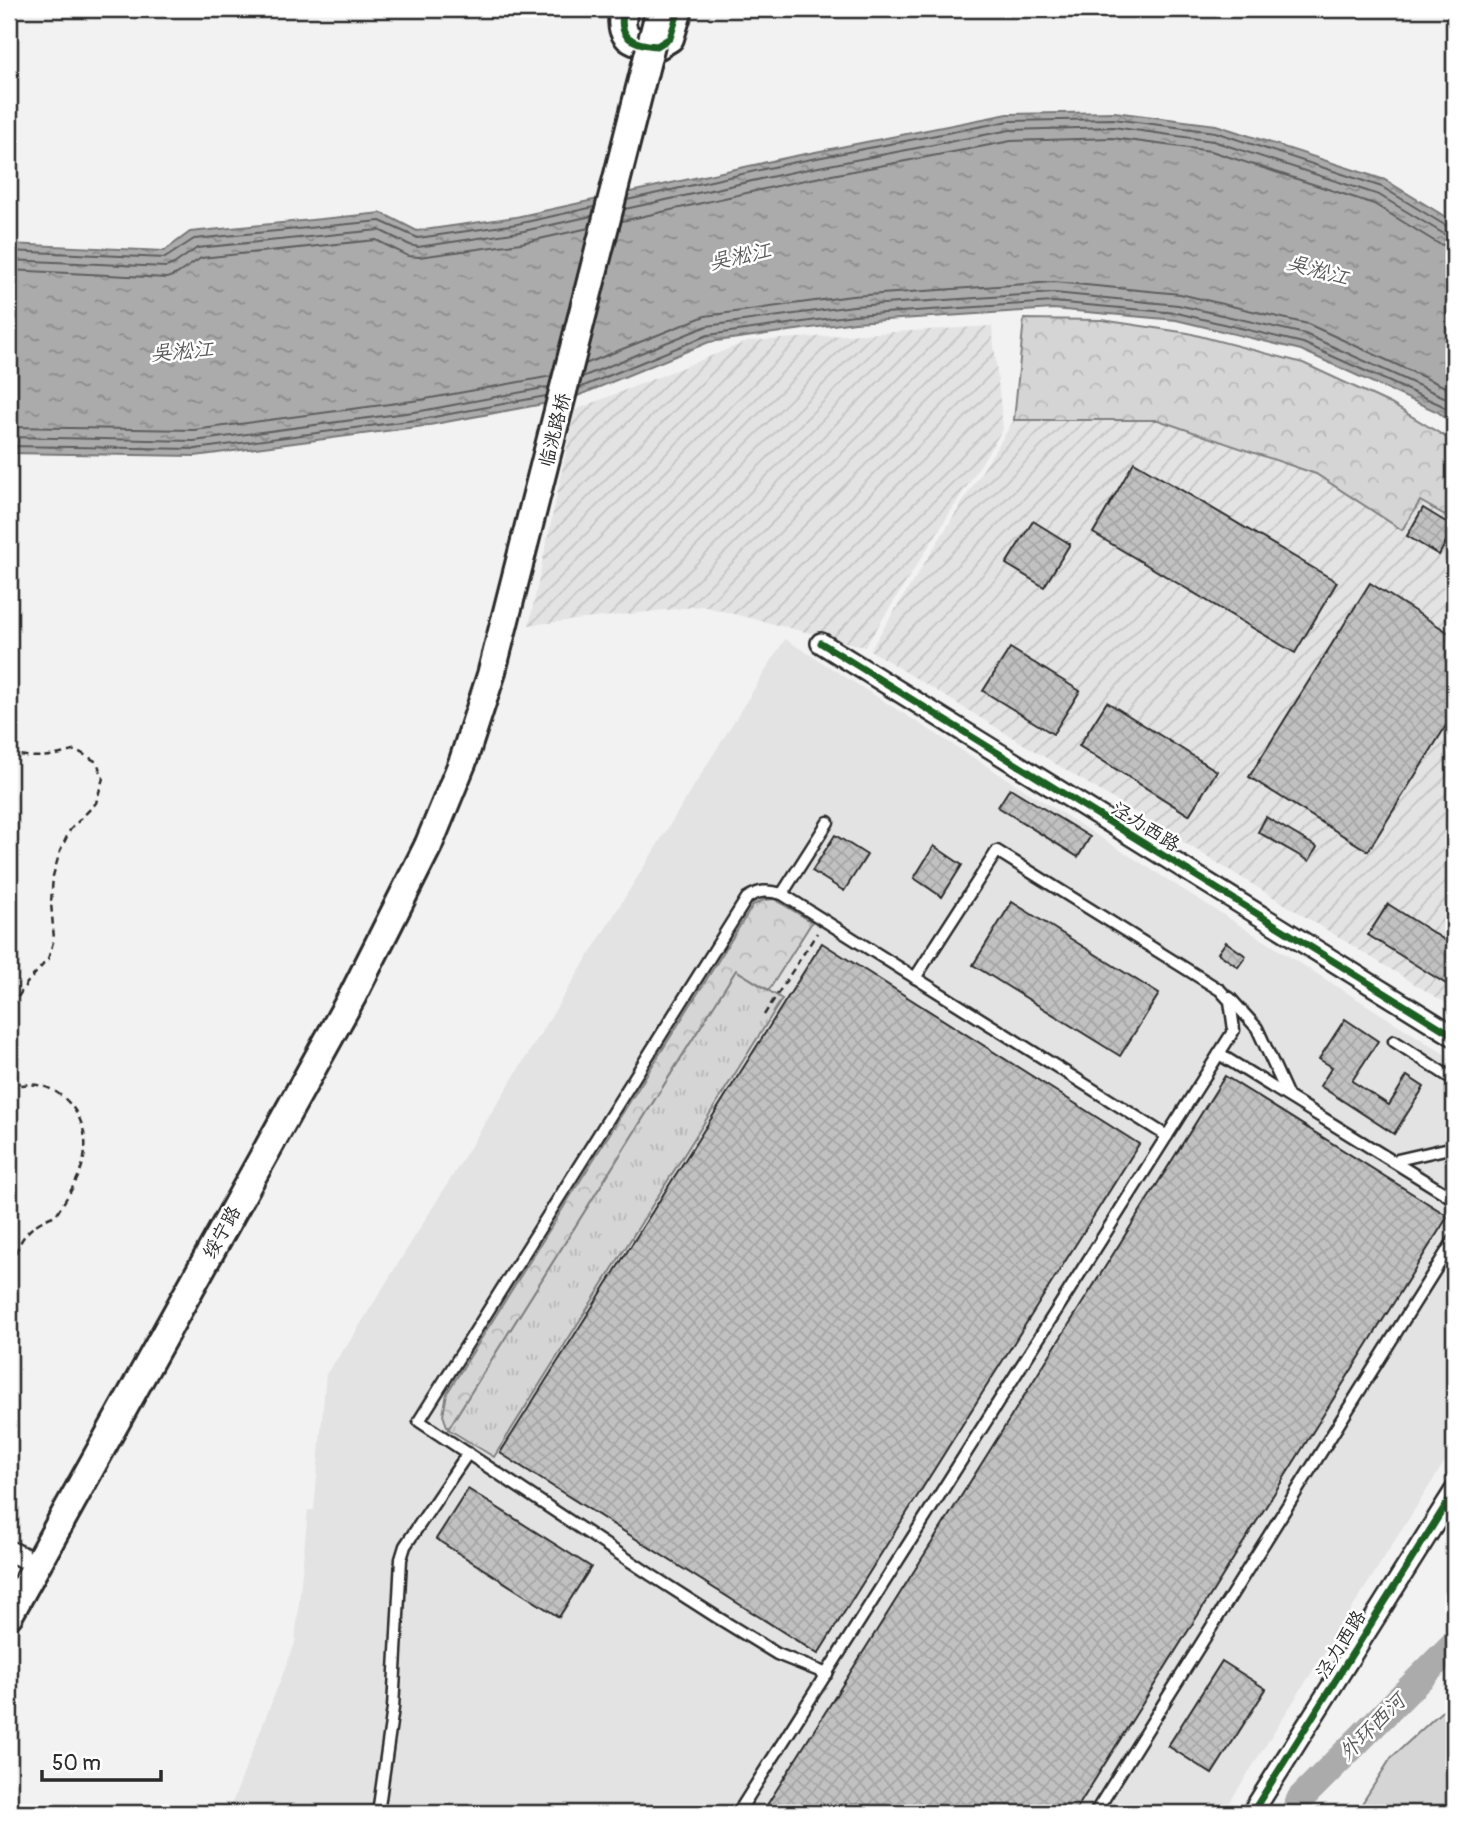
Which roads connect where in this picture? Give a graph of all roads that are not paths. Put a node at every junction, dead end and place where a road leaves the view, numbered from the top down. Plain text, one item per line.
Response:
1 (624, 9) edge
2 (643, 9) edge
3 (660, 9) edge
4 (679, 9) edge
5 (821, 643) dead end
6 (828, 822) dead end
7 (420, 843) junction
8 (782, 894) junction
9 (915, 978) junction
10 (1220, 990) junction
11 (1454, 1036) edge
12 (1394, 1041) dead end
13 (1219, 1054) junction
14 (1454, 1080) edge
15 (1288, 1096) junction
16 (1167, 1136) junction
17 (1454, 1147) edge
18 (1393, 1161) junction
19 (1454, 1199) edge
20 (1454, 1240) edge
21 (468, 1453) junction
22 (1454, 1492) edge
23 (15, 1554) edge
24 (9, 1581) edge
25 (9, 1615) edge
26 (827, 1674) junction
27 (378, 1813) edge
28 (738, 1813) edge
29 (1095, 1813) edge
30 (1252, 1813) edge

1 - 4 main road
2 - 7 main road, 临洮路桥
3 - 7 main road, 临洮路桥, bridge
5 - 11 street, 泾力西路
6 - 8 lane
7 - 23 main road, 绥宁路
7 - 25 main road, 绥宁路
8 - 9 lane
8 - 21 lane
9 - 10 lane
9 - 16 lane
10 - 13 lane
10 - 15 lane
12 - 14 lane
13 - 15 lane
13 - 16 lane
15 - 18 lane
16 - 26 lane
17 - 18 lane
18 - 19 lane
20 - 29 lane
21 - 26 lane
21 - 27 lane
22 - 30 street, 泾力西路
23 - 24 main road, 绥宁路
26 - 28 lane

